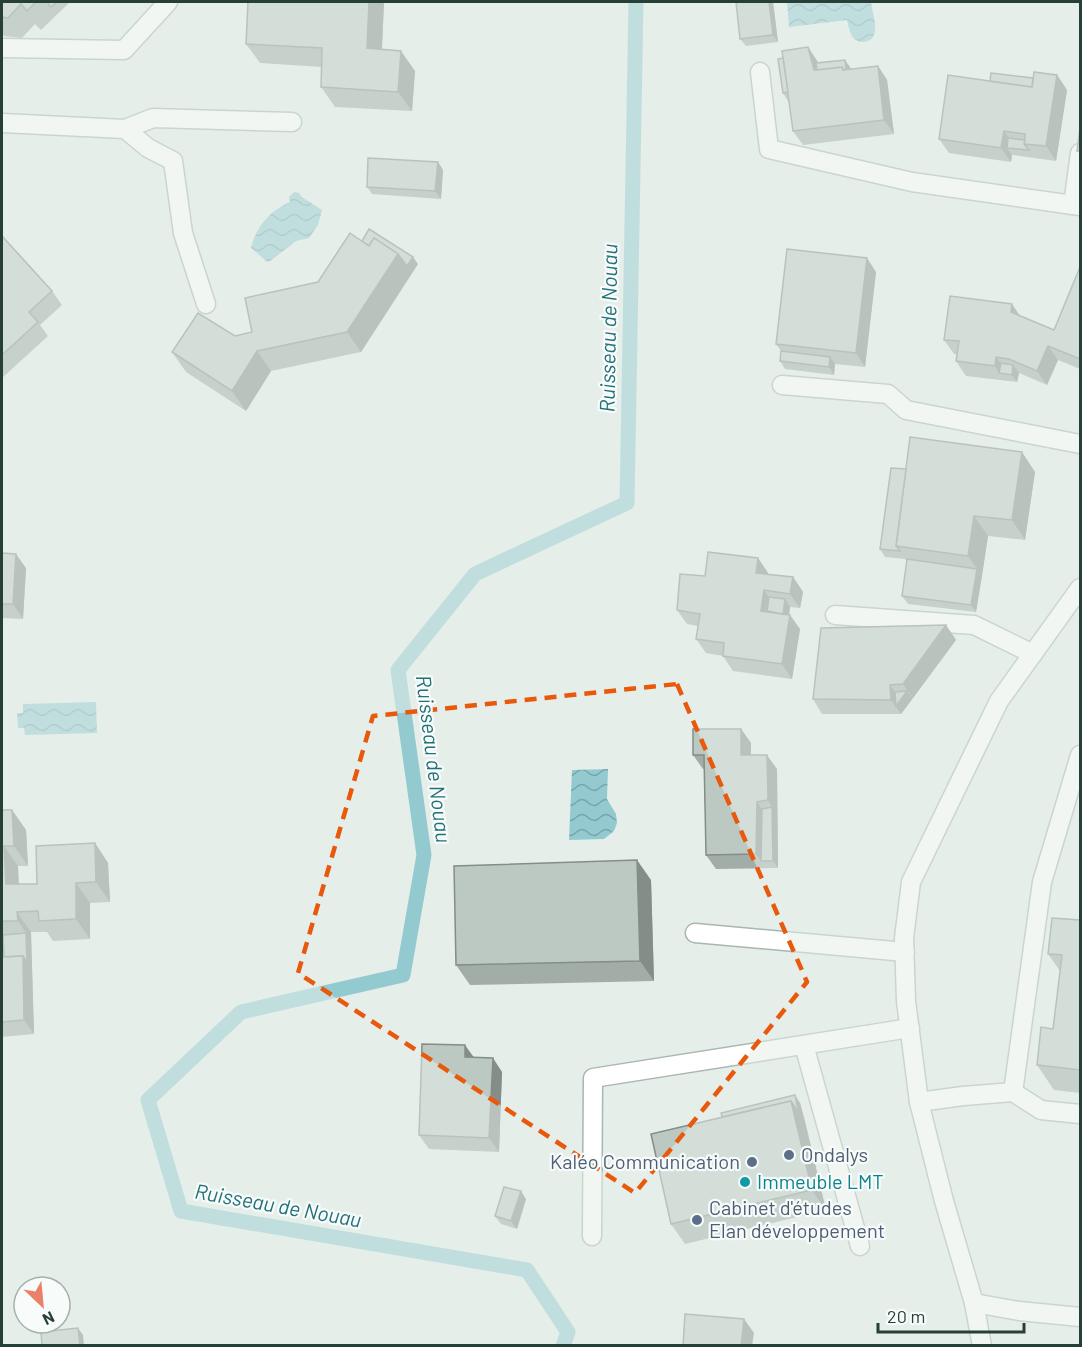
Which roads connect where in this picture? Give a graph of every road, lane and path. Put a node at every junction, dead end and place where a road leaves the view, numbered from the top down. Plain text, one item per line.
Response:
1 (168, 2) edge
2 (2, 48) edge
3 (760, 72) dead end
4 (292, 122) dead end
5 (2, 123) edge
6 (125, 129) junction
7 (1080, 153) edge
8 (1077, 205) edge
9 (206, 304) dead end
10 (782, 385) dead end
11 (1080, 444) edge
12 (1080, 588) edge
13 (835, 615) dead end
14 (1033, 654) junction
15 (1080, 755) edge
16 (695, 933) dead end
17 (905, 952) junction
18 (910, 1028) junction
19 (804, 1045) junction
20 (1013, 1092) junction
21 (919, 1102) junction
22 (1080, 1114) edge
23 (592, 1236) dead end
24 (860, 1246) dead end
25 (975, 1303) junction
26 (1080, 1317) edge
27 (982, 1346) edge

1 - 2 street
3 - 8 street
4 - 6 street
5 - 6 street
6 - 9 street
7 - 8 street
10 - 11 street
12 - 14 street
13 - 14 street
14 - 17 street
15 - 20 street
16 - 17 street
17 - 18 street
18 - 19 street
18 - 21 street
19 - 23 street
19 - 24 street
20 - 21 street
20 - 22 street
21 - 25 street
25 - 26 street
25 - 27 street

